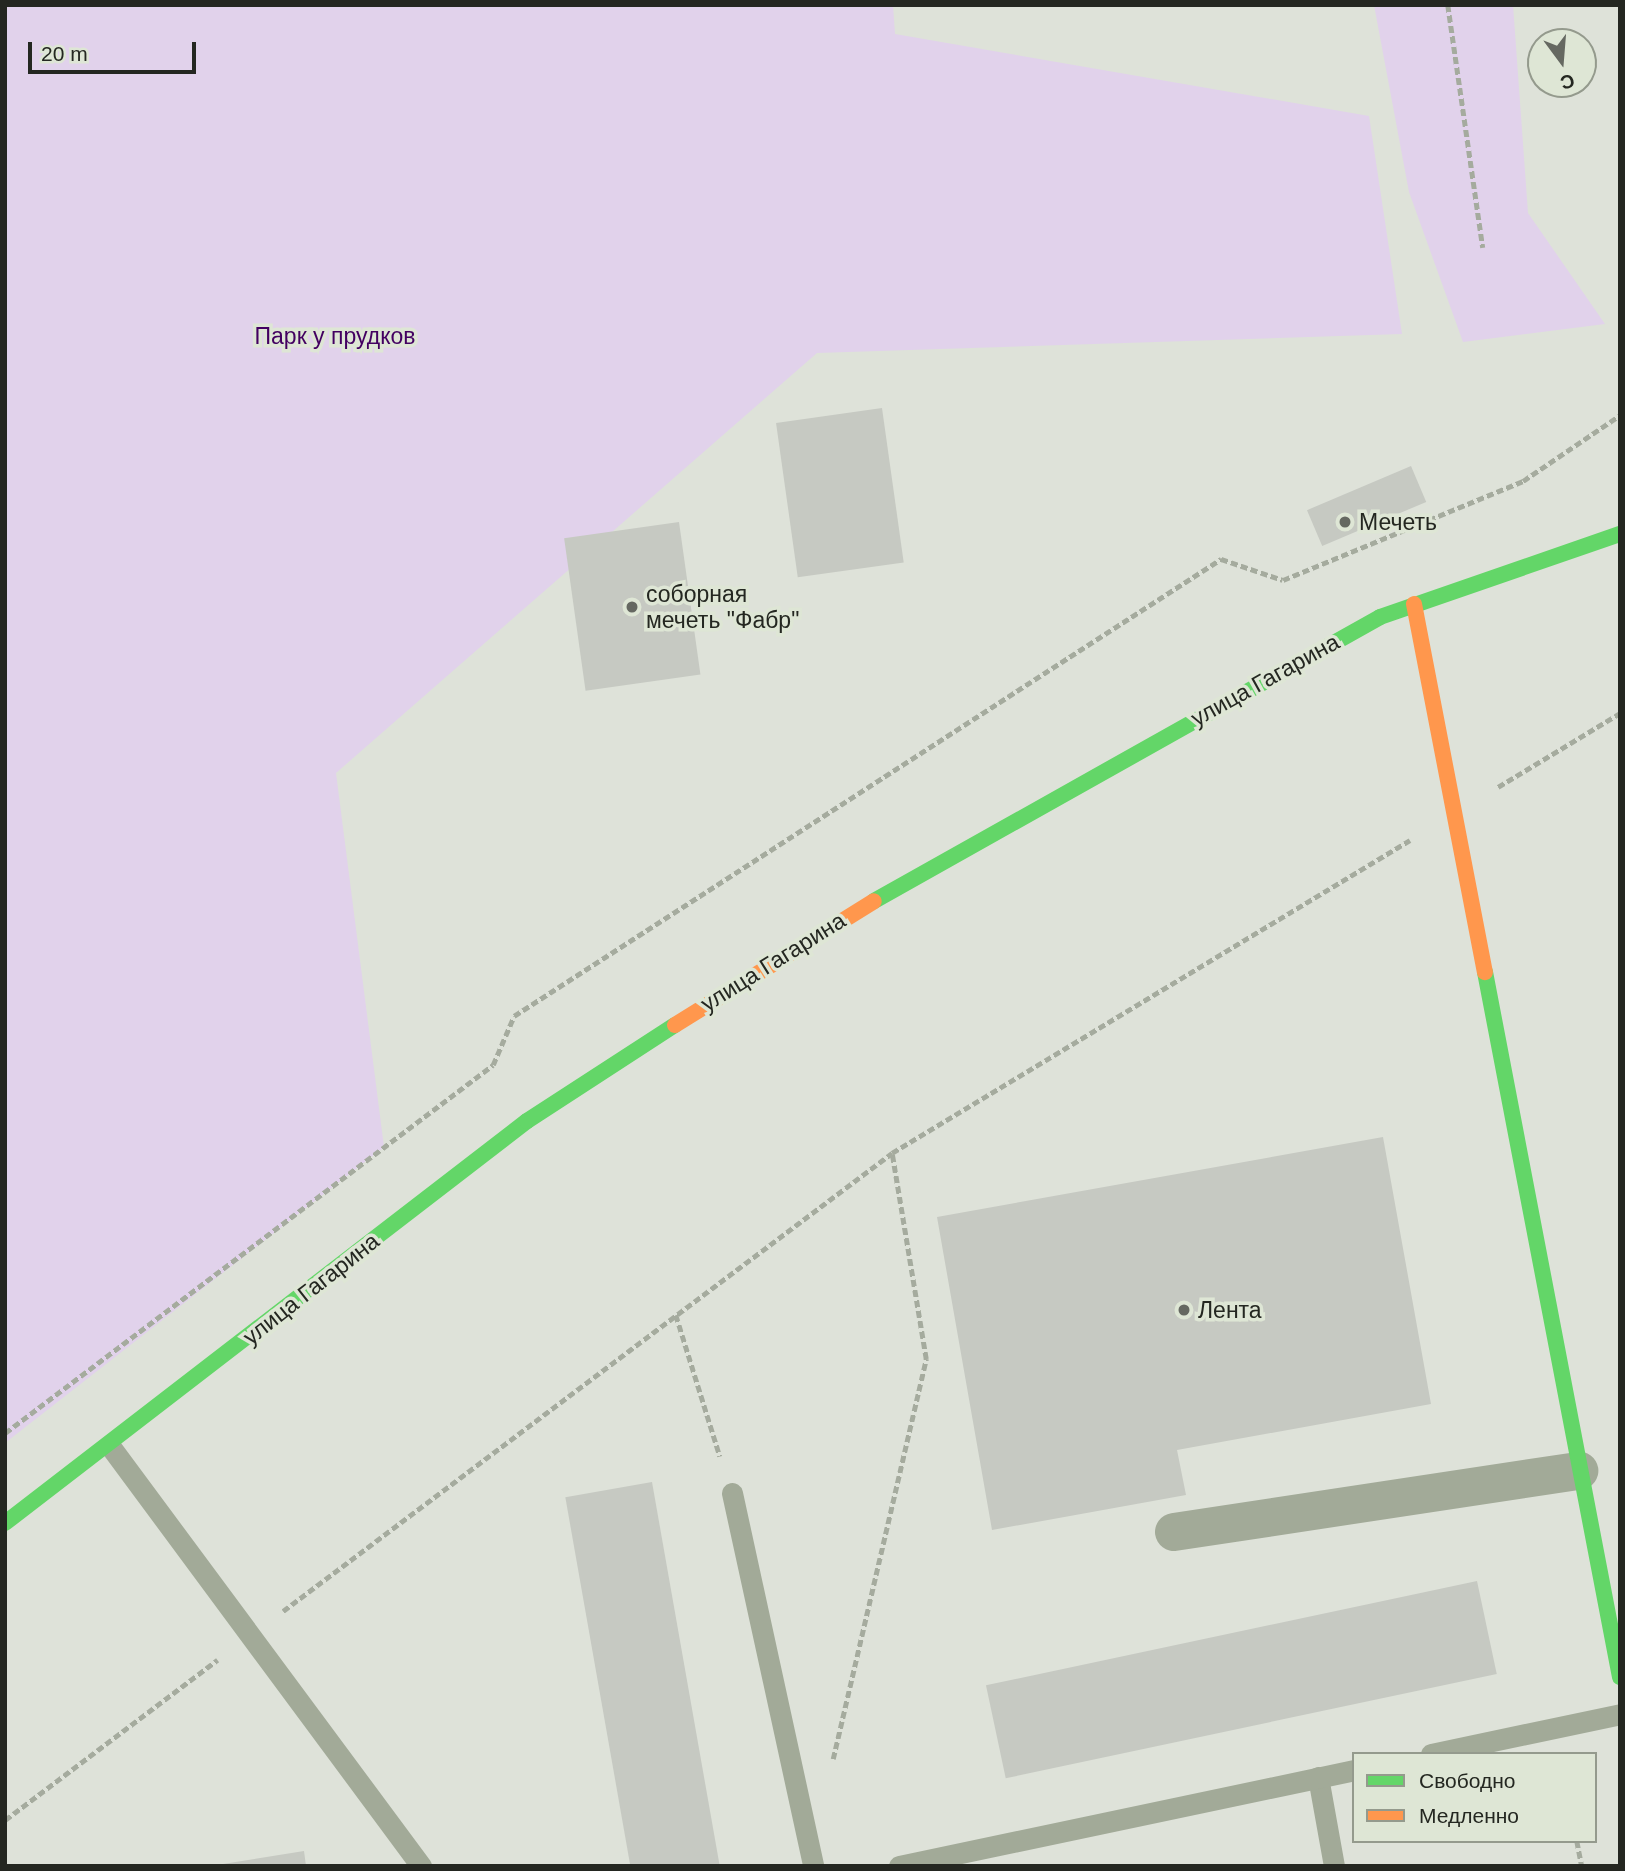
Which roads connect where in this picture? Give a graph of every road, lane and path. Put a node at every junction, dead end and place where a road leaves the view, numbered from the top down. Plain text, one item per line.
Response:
1 (1448, 5) edge
2 (1483, 247) dead end
3 (1620, 415) edge
4 (1620, 534) edge
5 (1414, 604) junction
6 (1620, 713) edge
7 (1454, 814) junction
8 (892, 1153) junction
9 (676, 1315) junction
10 (5, 1433) edge
11 (110, 1446) junction
12 (1579, 1471) junction
13 (732, 1493) joint
14 (5, 1523) edge
15 (1174, 1532) dead end
16 (250, 1635) junction
17 (1620, 1677) edge
18 (1620, 1714) edge
19 (1440, 1752) edge
20 (1352, 1770) edge
21 (1318, 1777) junction
22 (791, 1780) junction
23 (5, 1820) edge
24 (1577, 1843) edge
25 (421, 1866) edge
26 (813, 1866) edge
27 (898, 1866) edge
28 (1335, 1866) edge
29 (1582, 1866) edge

1 - 2 path
3 - 10 path
4 - 5 street, улица Гагарина
5 - 7 street
5 - 11 street, улица Гагарина
6 - 7 path
7 - 8 path
7 - 12 street
8 - 9 path
8 - 22 path
9 - 13 path
9 - 16 path
11 - 14 street, улица Гагарина
11 - 16 lane
12 - 15 street
12 - 17 street
13 - 22 lane
16 - 23 path
16 - 25 lane
18 - 19 lane
20 - 21 lane
21 - 27 lane
21 - 28 lane
22 - 26 lane
24 - 29 path

